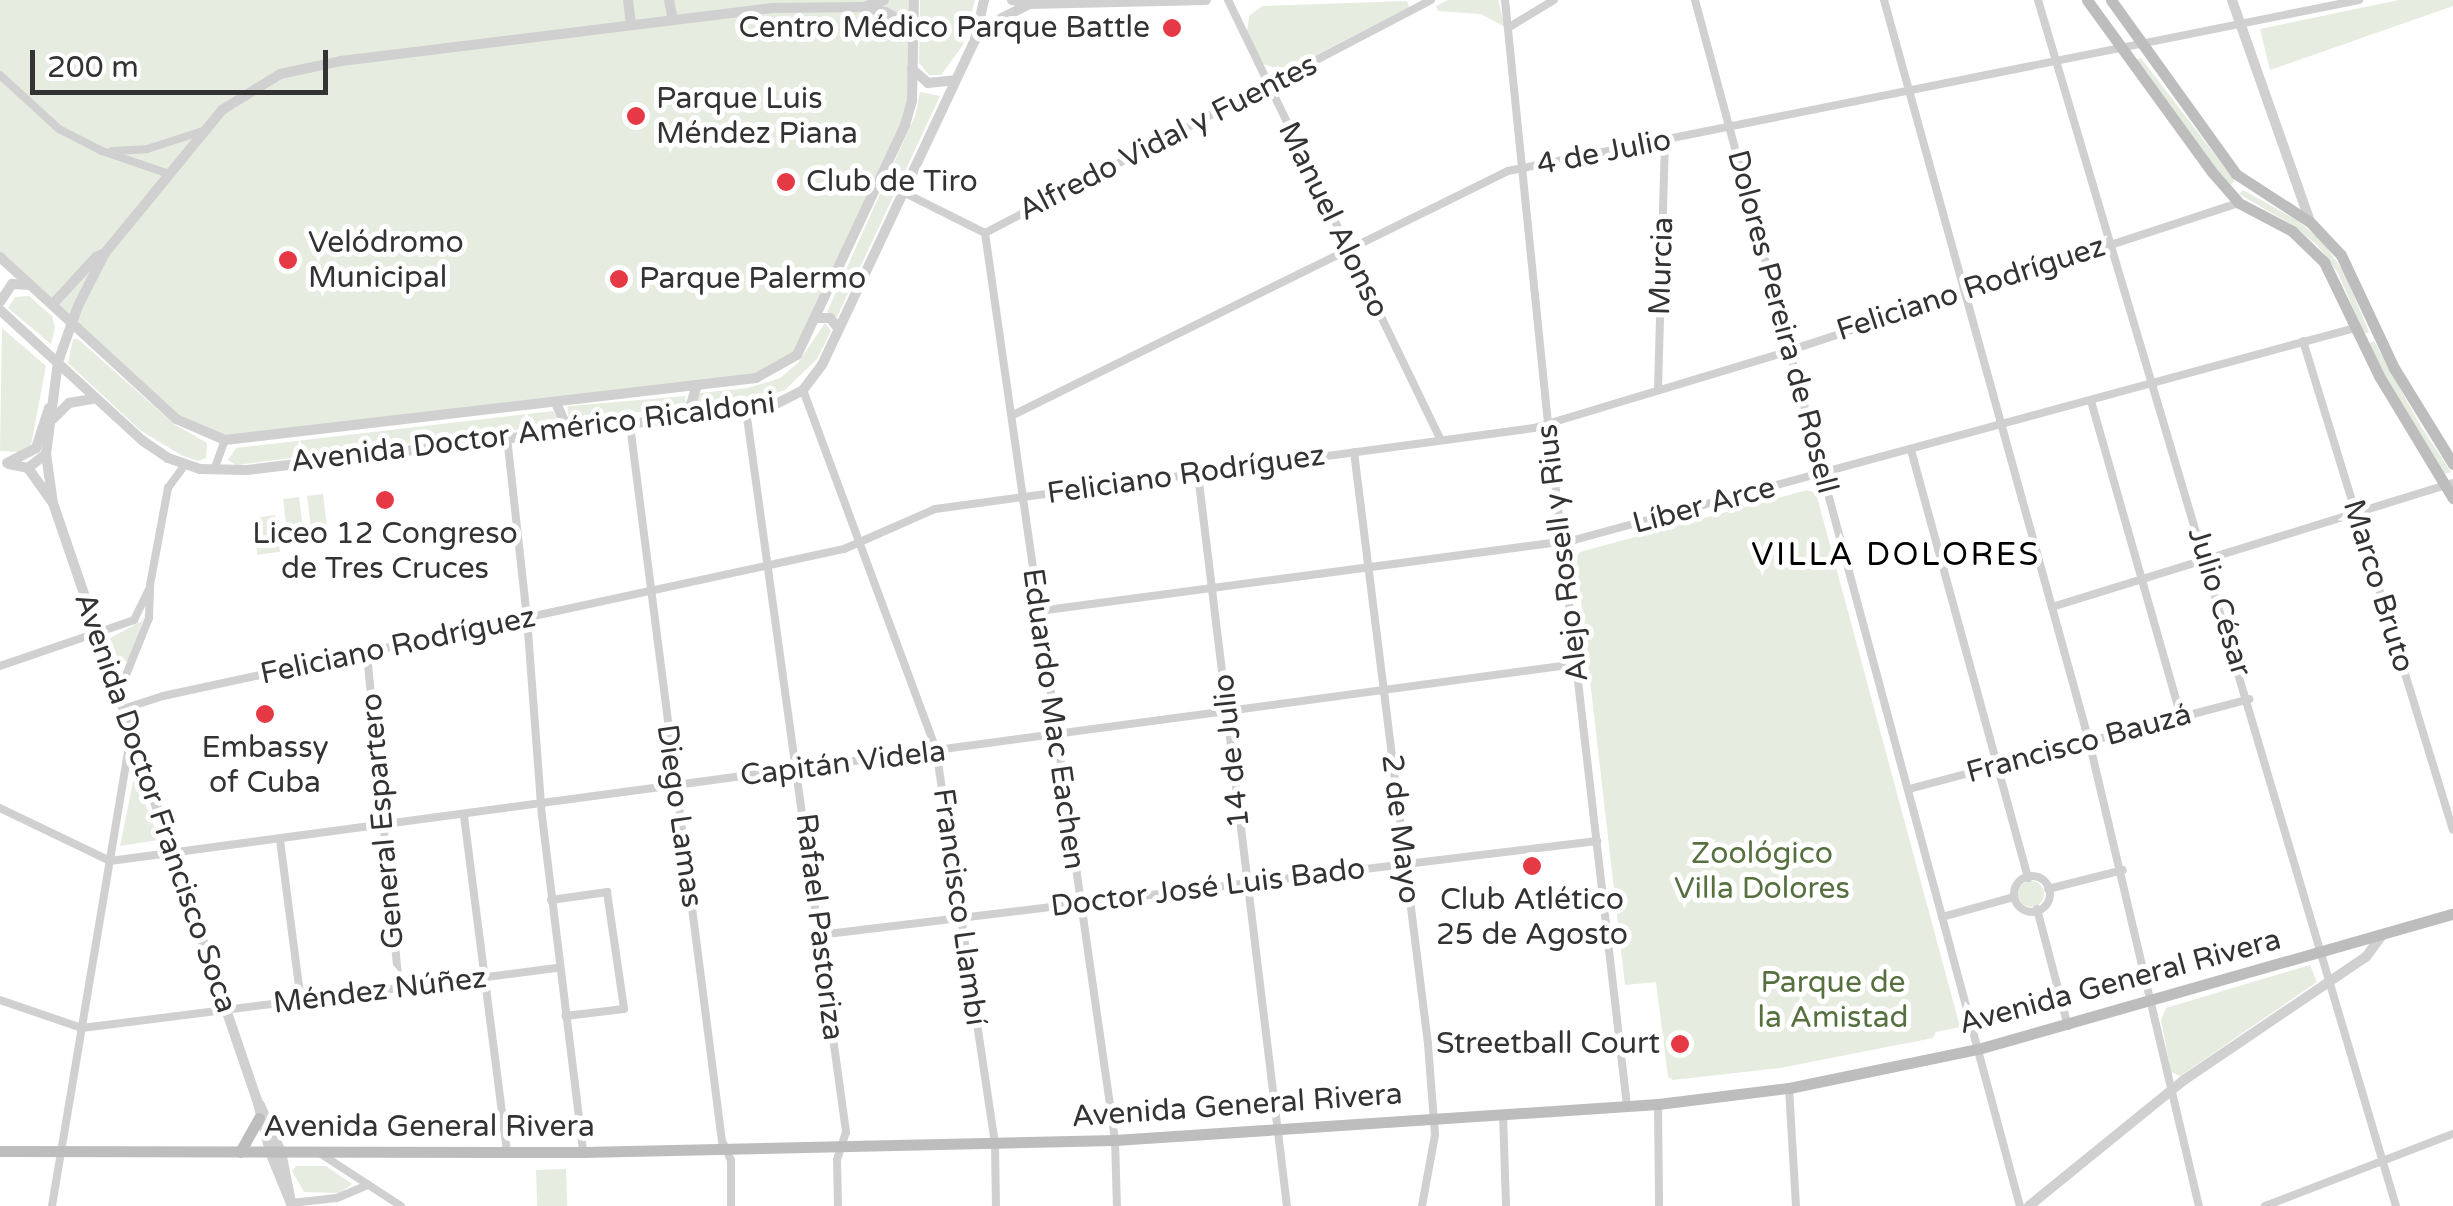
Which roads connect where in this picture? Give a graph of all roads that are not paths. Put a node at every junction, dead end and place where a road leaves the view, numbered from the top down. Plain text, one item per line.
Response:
1 (628, 0) edge
2 (669, 0) edge
3 (884, 0) edge
4 (914, 0) edge
5 (984, 0) edge
6 (1012, 0) edge
7 (1206, 0) edge
8 (1228, 0) edge
9 (1432, 0) edge
10 (1505, 0) edge
11 (1554, 0) edge
12 (1694, 0) edge
13 (1884, 0) edge
14 (2038, 0) edge
15 (2087, 0) edge
16 (2110, 0) edge
17 (2232, 0) edge
18 (2360, 0) edge
19 (1029, 4) junction
20 (863, 7) junction
21 (672, 20) junction
22 (2240, 23) junction
23 (630, 26) junction
24 (1511, 26) junction
25 (910, 40) junction
26 (976, 40) junction
27 (2142, 44) junction
28 (2120, 47) junction
29 (2057, 60) junction
30 (912, 67) junction
31 (0, 75) edge
32 (955, 80) junction
33 (1269, 86) junction
34 (1906, 90) junction
35 (1730, 128) junction
36 (203, 130) junction
37 (1665, 141) junction
38 (102, 151) junction
39 (1523, 168) junction
40 (168, 174) junction
41 (902, 192) junction
42 (2240, 202) junction
43 (2310, 222) junction
44 (986, 232) junction
45 (2108, 243) junction
46 (1348, 248) junction
47 (105, 254) junction
48 (0, 257) edge
49 (31, 285) junction
50 (1963, 290) junction
51 (53, 304) junction
52 (0, 306) edge
53 (816, 318) junction
54 (71, 321) junction
55 (2355, 328) junction
56 (839, 329) junction
57 (2304, 341) junction
58 (1788, 350) junction
59 (58, 362) junction
60 (2153, 383) junction
61 (696, 388) junction
62 (803, 390) junction
63 (1658, 390) junction
64 (96, 398) junction
65 (2091, 400) junction
66 (556, 403) junction
67 (746, 410) junction
68 (51, 414) junction
69 (1013, 414) junction
70 (699, 416) junction
71 (1548, 421) junction
72 (630, 424) junction
73 (2000, 424) junction
74 (558, 432) junction
75 (507, 438) junction
76 (1440, 439) junction
77 (224, 440) junction
78 (1911, 450) junction
79 (1354, 452) junction
80 (46, 454) junction
81 (3, 463) edge
82 (2453, 464) edge
83 (184, 466) junction
84 (28, 468) junction
85 (214, 470) junction
86 (1198, 474) junction
87 (1822, 474) junction
88 (2448, 484) edge
89 (1023, 498) junction
90 (2453, 498) edge
91 (53, 502) junction
92 (2354, 512) junction
93 (1562, 540) junction
94 (863, 543) junction
95 (2205, 559) junction
96 (1368, 565) junction
97 (770, 566) junction
98 (2140, 580) junction
99 (150, 585) junction
100 (1213, 585) junction
101 (648, 592) junction
102 (2052, 608) junction
103 (1039, 611) junction
104 (527, 618) junction
105 (98, 634) junction
106 (367, 654) junction
107 (1576, 664) junction
108 (0, 666) edge
109 (1383, 693) junction
110 (118, 696) junction
111 (2249, 699) junction
112 (123, 710) junction
113 (1227, 713) junction
114 (2180, 717) junction
115 (131, 732) junction
116 (1056, 736) junction
117 (2089, 741) junction
118 (936, 749) junction
119 (1996, 766) junction
120 (798, 770) junction
121 (674, 786) junction
122 (1909, 789) junction
123 (544, 802) junction
124 (0, 808) edge
125 (464, 816) junction
126 (384, 825) junction
127 (2453, 830) edge
128 (280, 840) junction
129 (1598, 841) junction
130 (174, 854) junction
131 (110, 862) junction
132 (1404, 865) junction
133 (2123, 870) junction
134 (2031, 877) junction
135 (1247, 884) junction
136 (2048, 889) junction
137 (2014, 898) junction
138 (551, 900) junction
139 (1078, 904) junction
140 (2037, 909) junction
141 (2453, 914) edge
142 (1942, 917) junction
143 (960, 919) junction
144 (819, 935) junction
145 (2381, 936) junction
146 (2323, 952) junction
147 (560, 968) junction
148 (483, 978) junction
149 (2330, 979) junction
150 (399, 989) junction
151 (0, 1000) edge
152 (301, 1001) junction
153 (2152, 1003) junction
154 (226, 1010) junction
155 (566, 1016) junction
156 (2068, 1026) junction
157 (82, 1028) junction
158 (1978, 1049) junction
159 (1789, 1088) junction
160 (2170, 1091) junction
161 (258, 1102) junction
162 (1658, 1104) junction
163 (1627, 1106) junction
164 (1504, 1114) junction
165 (259, 1118) junction
166 (1434, 1118) junction
167 (1278, 1130) junction
168 (2453, 1134) edge
169 (1115, 1140) junction
170 (994, 1144) junction
171 (840, 1148) junction
172 (724, 1149) junction
173 (0, 1152) edge
174 (240, 1152) junction
175 (276, 1152) junction
176 (583, 1152) junction
177 (63, 1153) junction
178 (508, 1153) junction
179 (321, 1154) junction
180 (2383, 1162) junction
181 (368, 1185) junction
182 (292, 1204) edge
183 (52, 1206) edge
184 (401, 1206) edge
185 (731, 1206) edge
186 (838, 1206) edge
187 (996, 1206) edge
188 (1117, 1206) edge
189 (1287, 1206) edge
190 (1422, 1206) edge
191 (1506, 1206) edge
192 (1659, 1206) edge
193 (1781, 1206) edge
194 (1796, 1206) edge
195 (2020, 1206) edge
196 (2029, 1206) edge
197 (2200, 1206) edge
198 (2265, 1206) edge
199 (2396, 1206) edge

1 - 23 street
2 - 21 street
3 - 20 street
4 - 25 street, Avenida Doctor Américo Ricaldoni
5 - 26 street, Avenida Doctor Américo Ricaldoni
6 - 19 street
7 - 19 street
8 - 33 street, Manuel Alonso
9 - 33 street, Alfredo Vidal y Fuentes
10 - 24 street, Alejo Rosell y Rius
11 - 24 street
12 - 35 street, Dolores Pereira de Rosell
13 - 34 street
14 - 29 street, Julio César
15 - 28 main road
16 - 27 main road
17 - 22 street
18 - 22 street, 4 de Julio
19 - 26 street
20 - 21 street
20 - 25 street
21 - 23 street
22 - 27 street, 4 de Julio
22 - 43 street
23 - 36 street
24 - 39 street, Alejo Rosell y Rius
25 - 30 street, Avenida Doctor Américo Ricaldoni
26 - 32 street, Avenida Doctor Américo Ricaldoni
27 - 28 street, 4 de Julio
27 - 43 main road
28 - 29 street, 4 de Julio
28 - 42 main road
29 - 34 street, 4 de Julio
29 - 45 street, Julio César
30 - 32 street
30 - 53 street, Avenida Doctor Américo Ricaldoni
31 - 38 street
32 - 41 street, Avenida Doctor Américo Ricaldoni
33 - 44 street, Alfredo Vidal y Fuentes
33 - 46 street, Manuel Alonso
34 - 35 street, 4 de Julio
34 - 50 street
35 - 37 street, 4 de Julio
35 - 58 street, Dolores Pereira de Rosell
36 - 38 street
36 - 40 street
37 - 39 street, 4 de Julio
37 - 63 street, Murcia
38 - 40 street
39 - 46 street, 4 de Julio
39 - 71 street, Alejo Rosell y Rius
40 - 47 street
41 - 44 street, Alfredo Vidal y Fuentes
41 - 56 street, Avenida Doctor Américo Ricaldoni
42 - 45 street, Feliciano Rodríguez
42 - 55 main road
43 - 82 main road
44 - 69 street, Eduardo Mac Eachen
45 - 50 street, Feliciano Rodríguez
45 - 60 street, Julio César
46 - 69 street, 4 de Julio
46 - 76 street, Manuel Alonso
47 - 51 street
47 - 54 street, Avenida Doctor Francisco Soca
48 - 49 street
49 - 51 street
49 - 52 street
50 - 58 street, Feliciano Rodríguez
50 - 73 street
51 - 54 street
52 - 59 street, Avenida Doctor Américo Ricaldoni
53 - 56 street
53 - 61 street, Avenida Doctor Américo Ricaldoni
54 - 59 street, Avenida Doctor Francisco Soca
54 - 77 street
55 - 57 street, Líber Arce
55 - 88 main road
56 - 62 street, Avenida Doctor Américo Ricaldoni
57 - 60 street, Líber Arce
57 - 92 street, Marco Bruto
58 - 63 street, Feliciano Rodríguez
58 - 87 street, Dolores Pereira de Rosell
59 - 64 street, Avenida Doctor Américo Ricaldoni
59 - 68 street, Avenida Doctor Francisco Soca
60 - 65 street, Líber Arce
60 - 95 street, Julio César
61 - 66 street, Avenida Doctor Américo Ricaldoni
61 - 70 street
62 - 67 street, Avenida Doctor Américo Ricaldoni
62 - 94 street, Francisco Llambí
63 - 71 street, Feliciano Rodríguez
64 - 68 street
64 - 83 street, Avenida Doctor Américo Ricaldoni
65 - 73 street, Líber Arce
65 - 98 street
66 - 74 street
66 - 77 street, Avenida Doctor Américo Ricaldoni
67 - 70 street, Avenida Doctor Américo Ricaldoni
67 - 97 street, Rafael Pastoriza
68 - 80 street, Avenida Doctor Francisco Soca
68 - 81 street
69 - 89 street, Eduardo Mac Eachen
70 - 72 street, Avenida Doctor Américo Ricaldoni
71 - 76 street, Feliciano Rodríguez
71 - 93 street, Alejo Rosell y Rius
72 - 74 street, Avenida Doctor Américo Ricaldoni
72 - 101 street, Diego Lamas
73 - 78 street, Líber Arce
73 - 102 street
74 - 75 street, Avenida Doctor Américo Ricaldoni
75 - 85 street, Avenida Doctor Américo Ricaldoni
75 - 104 street
76 - 79 street, Feliciano Rodríguez
77 - 85 street
78 - 87 street, Líber Arce
78 - 119 street
79 - 86 street, Feliciano Rodríguez
79 - 96 street, 2 de Mayo
80 - 84 street
80 - 91 street, Avenida Doctor Francisco Soca
81 - 84 street
83 - 85 street, Avenida Doctor Américo Ricaldoni
83 - 99 street
84 - 91 street, Avenida Doctor Francisco Soca
86 - 89 street, Feliciano Rodríguez
86 - 100 street, 14 de Julio
87 - 93 street, Líber Arce
87 - 122 street, Dolores Pereira de Rosell
88 - 90 main road
88 - 92 street
89 - 94 street, Feliciano Rodríguez
89 - 103 street, Eduardo Mac Eachen
91 - 105 street, Avenida Doctor Francisco Soca
92 - 95 street
92 - 127 street, Marco Bruto
93 - 96 street, Líber Arce
93 - 107 street, Alejo Rosell y Rius
94 - 97 street, Feliciano Rodríguez
94 - 118 street, Francisco Llambí
95 - 98 street
95 - 111 street, Julio César
96 - 100 street, Líber Arce
96 - 109 street, 2 de Mayo
97 - 101 street, Feliciano Rodríguez
97 - 120 street, Rafael Pastoriza
98 - 102 street
98 - 114 street
99 - 105 street
99 - 110 street
100 - 103 street, Líber Arce
100 - 113 street, 14 de Julio
101 - 104 street, Feliciano Rodríguez
101 - 121 street, Diego Lamas
102 - 117 street
103 - 116 street, Eduardo Mac Eachen
104 - 106 street, Feliciano Rodríguez
104 - 123 street
105 - 108 street
105 - 110 street, Avenida Doctor Francisco Soca
106 - 112 street, Feliciano Rodríguez
106 - 126 street, General Espartero
107 - 109 street, Capitán Videla
107 - 129 street, Alejo Rosell y Rius
109 - 113 street, Capitán Videla
109 - 132 street, 2 de Mayo
110 - 112 street, Avenida Doctor Francisco Soca
111 - 114 street, Francisco Bauzá
111 - 146 street, Julio César
112 - 115 street, Avenida Doctor Francisco Soca
113 - 116 street, Capitán Videla
113 - 135 street, 14 de Julio
114 - 117 street, Francisco Bauzá
115 - 130 street, Avenida Doctor Francisco Soca
115 - 131 street
116 - 118 street, Capitán Videla
116 - 139 street, Eduardo Mac Eachen
117 - 119 street, Francisco Bauzá
117 - 133 street
118 - 120 street, Capitán Videla
118 - 143 street, Francisco Llambí
119 - 122 street, Francisco Bauzá
119 - 134 street
120 - 121 street, Capitán Videla
120 - 144 street, Rafael Pastoriza
121 - 123 street, Capitán Videla
121 - 172 street, Diego Lamas
122 - 142 street, Dolores Pereira de Rosell
123 - 125 street, Capitán Videla
123 - 138 street
124 - 131 street
125 - 126 street, Capitán Videla
125 - 148 street
126 - 128 street, Capitán Videla
126 - 150 street, General Espartero
128 - 130 street, Capitán Videla
128 - 152 street
129 - 132 street, Doctor José Luis Bado
129 - 163 street, Alejo Rosell y Rius
130 - 131 street, Capitán Videla
130 - 154 street, Avenida Doctor Francisco Soca
131 - 157 street
132 - 135 street, Doctor José Luis Bado
132 - 166 street, 2 de Mayo
133 - 136 street
133 - 153 street
134 - 136 street
134 - 137 street
135 - 139 street, Doctor José Luis Bado
135 - 167 street, 14 de Julio
136 - 140 street
137 - 140 street
137 - 142 street
138 - 147 street
138 - 155 street
139 - 143 street, Doctor José Luis Bado
139 - 169 street, Eduardo Mac Eachen
140 - 156 street
141 - 145 main road, Avenida General Rivera
142 - 158 street, Dolores Pereira de Rosell
143 - 144 street, Doctor José Luis Bado
143 - 170 street, Francisco Llambí
144 - 171 street, Rafael Pastoriza
145 - 146 main road, Avenida General Rivera
145 - 149 street
146 - 149 street, Julio César
146 - 153 main road, Avenida General Rivera
147 - 148 street, Méndez Núñez
147 - 155 street
148 - 150 street, Méndez Núñez
148 - 178 street
149 - 160 street
149 - 180 street, Julio César
150 - 152 street, Méndez Núñez
151 - 157 street
152 - 154 street, Méndez Núñez
153 - 156 main road, Avenida General Rivera
153 - 160 street
154 - 157 street, Méndez Núñez
154 - 161 street, Avenida Doctor Francisco Soca
155 - 176 street
156 - 158 main road, Avenida General Rivera
157 - 177 street
158 - 159 main road, Avenida General Rivera
158 - 195 street, Dolores Pereira de Rosell
159 - 162 main road, Avenida General Rivera
159 - 194 street
160 - 196 street
160 - 197 street
161 - 165 street, Avenida Doctor Francisco Soca
161 - 175 street, Avenida Doctor Francisco Soca
162 - 163 main road, Avenida General Rivera
162 - 192 street
163 - 164 main road, Avenida General Rivera
164 - 166 main road, Avenida General Rivera
164 - 191 street
165 - 174 main road
165 - 175 street, Avenida Doctor Francisco Soca
166 - 167 main road, Avenida General Rivera
166 - 190 street, 2 de Mayo
167 - 169 main road, Avenida General Rivera
167 - 189 street, 14 de Julio
168 - 180 street
169 - 170 main road, Avenida General Rivera
169 - 188 street, Eduardo Mac Eachen
170 - 171 main road, Avenida General Rivera
170 - 187 street, Francisco Llambí
171 - 172 main road, Avenida General Rivera
171 - 186 street, Rafael Pastoriza
172 - 176 main road, Avenida General Rivera
172 - 185 street, Diego Lamas
173 - 177 main road, Avenida General Rivera
174 - 175 main road, Avenida General Rivera
174 - 177 main road, Avenida General Rivera
175 - 179 main road, Avenida General Rivera
175 - 182 street, Avenida Doctor Francisco Soca
176 - 178 main road, Avenida General Rivera
177 - 183 street
178 - 179 main road, Avenida General Rivera
179 - 181 street
180 - 198 street
180 - 199 street, Julio César
181 - 182 street
181 - 184 street
193 - 194 street

